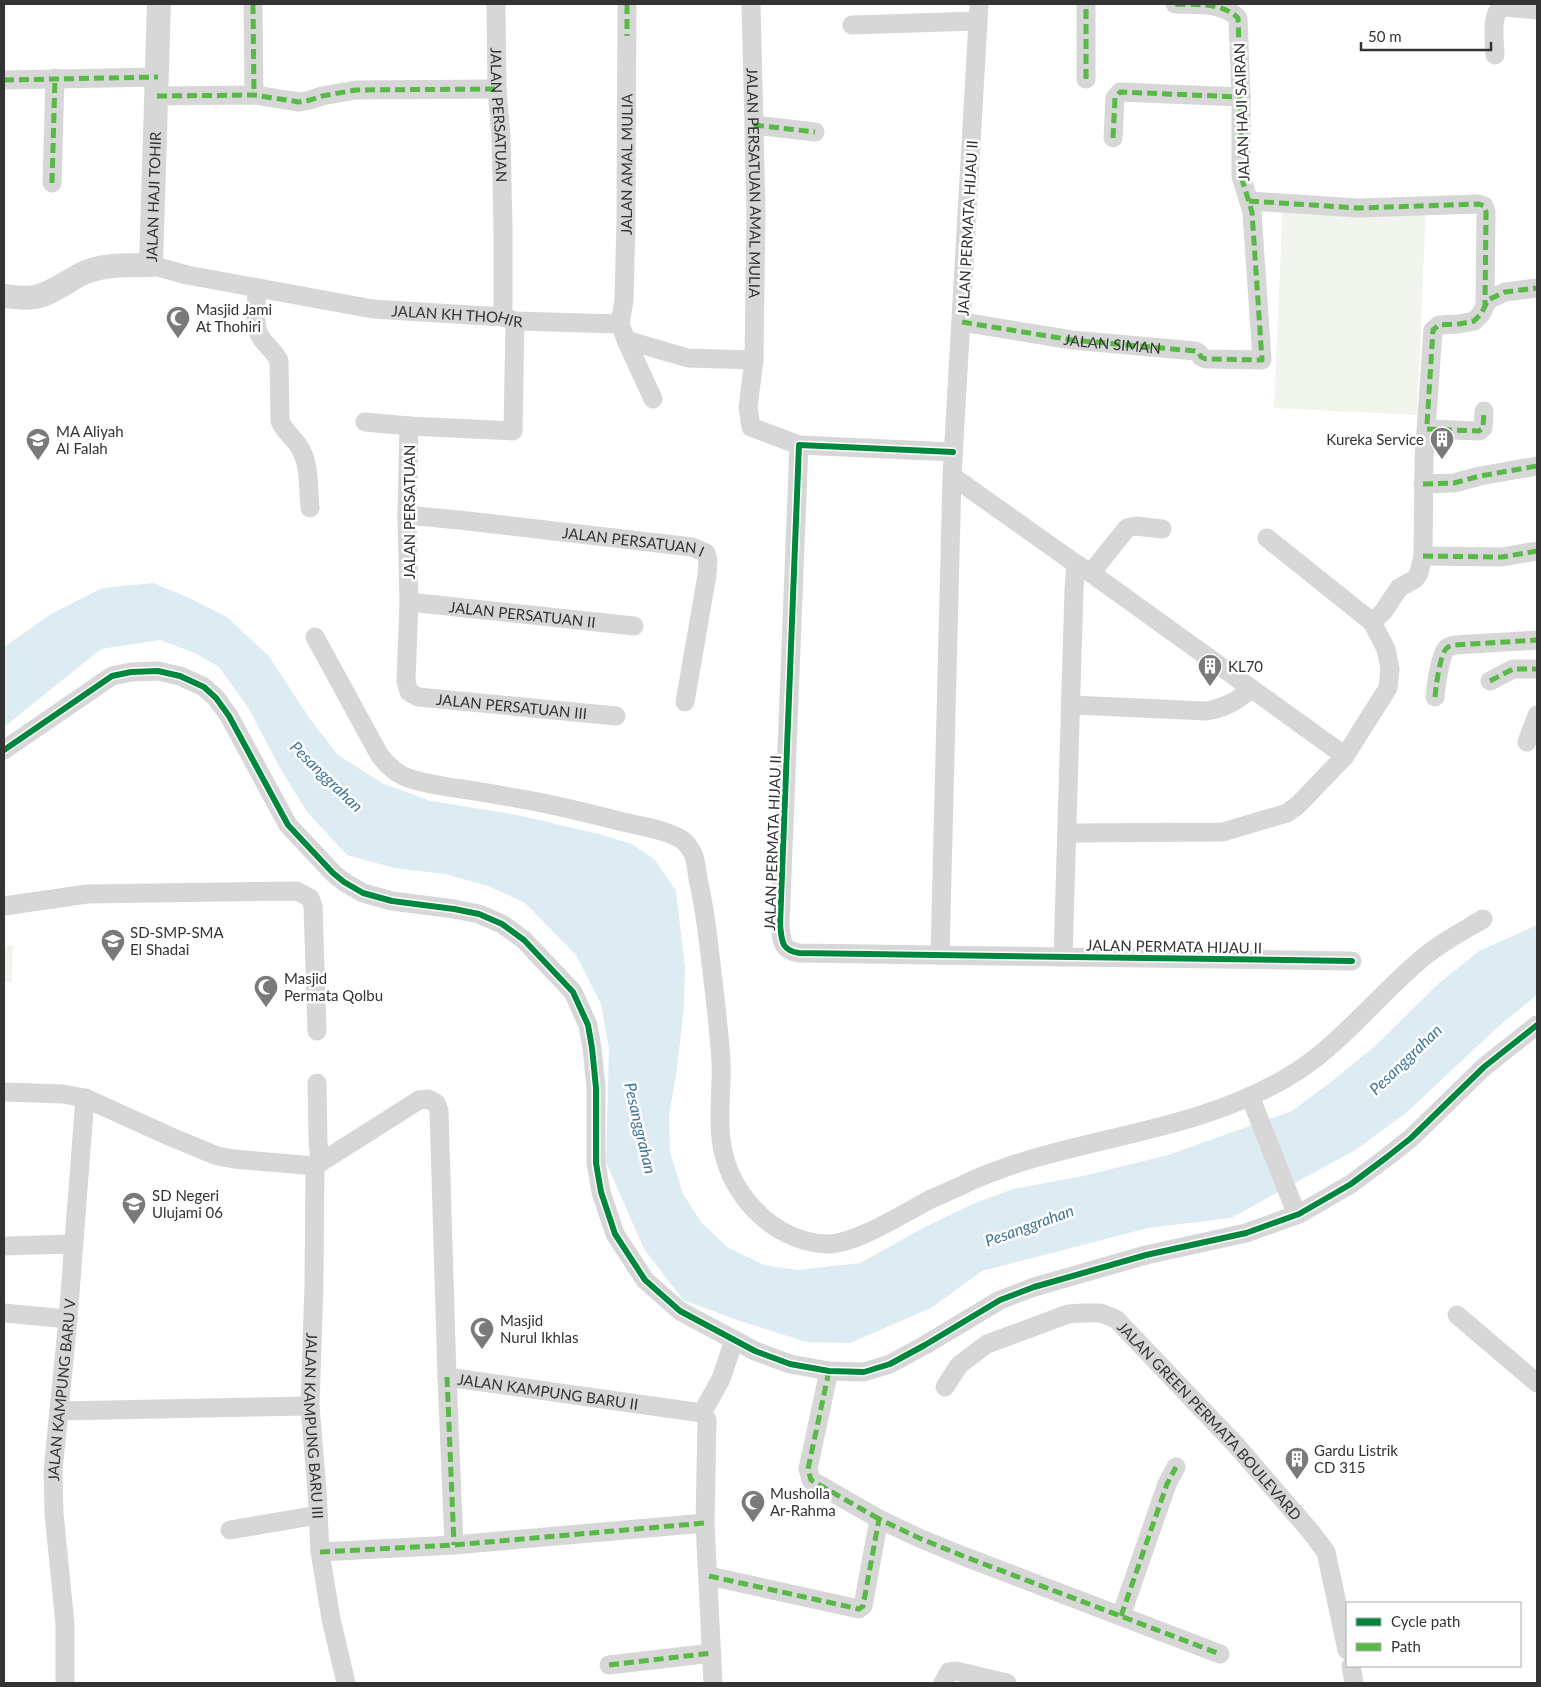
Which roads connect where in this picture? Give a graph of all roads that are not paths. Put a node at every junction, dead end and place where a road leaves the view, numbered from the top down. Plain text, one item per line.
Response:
1 (159, 4) edge
2 (253, 4) edge
3 (496, 4) edge
4 (627, 4) edge
5 (751, 4) edge
6 (1086, 4) edge
7 (1175, 4) edge
8 (1537, 10) edge
9 (978, 12) edge
10 (852, 25) dead end
11 (1495, 55) dead end
12 (55, 78) junction
13 (1086, 79) dead end
14 (4, 80) edge
15 (157, 87) junction
16 (497, 89) junction
17 (254, 95) junction
18 (1241, 97) junction
19 (754, 125) junction
20 (815, 132) dead end
21 (1114, 138) dead end
22 (52, 182) dead end
23 (1249, 200) junction
24 (151, 265) junction
25 (1537, 288) edge
26 (257, 289) junction
27 (4, 296) edge
28 (1485, 305) junction
29 (509, 319) junction
30 (962, 322) junction
31 (623, 332) junction
32 (754, 360) junction
33 (1262, 360) joint
34 (653, 399) dead end
35 (1484, 411) dead end
36 (365, 422) dead end
37 (409, 426) junction
38 (1427, 427) junction
39 (799, 445) junction
40 (953, 452) junction
41 (1537, 466) edge
42 (952, 476) junction
43 (1423, 484) junction
44 (310, 508) dead end
45 (408, 515) junction
46 (1162, 529) dead end
47 (1267, 538) dead end
48 (1537, 551) edge
49 (1422, 556) junction
50 (1083, 569) junction
51 (410, 602) junction
52 (1372, 622) junction
53 (634, 626) dead end
54 (315, 636) dead end
55 (1537, 640) edge
56 (1537, 669) edge
57 (1490, 681) dead end
58 (1252, 689) junction
59 (409, 692) joint
60 (1434, 697) dead end
61 (685, 702) dead end
62 (1072, 705) junction
63 (1537, 715) edge
64 (616, 716) dead end
65 (1527, 742) dead end
66 (4, 750) edge
67 (1345, 756) junction
68 (1068, 833) junction
69 (4, 906) edge
70 (1483, 919) dead end
71 (940, 955) junction
72 (1063, 957) junction
73 (1352, 960) dead end
74 (1537, 1025) edge
75 (317, 1031) dead end
76 (317, 1083) dead end
77 (4, 1092) edge
78 (85, 1098) junction
79 (1252, 1101) junction
80 (318, 1164) junction
81 (1296, 1210) junction
82 (74, 1244) junction
83 (4, 1246) edge
84 (4, 1313) edge
85 (1457, 1315) dead end
86 (68, 1319) junction
87 (734, 1340) junction
88 (829, 1371) junction
89 (447, 1377) junction
90 (1537, 1383) edge
91 (945, 1387) dead end
92 (310, 1406) junction
93 (59, 1411) junction
94 (702, 1413) junction
95 (1176, 1468) dead end
96 (318, 1515) junction
97 (879, 1518) junction
98 (705, 1523) junction
99 (230, 1530) dead end
100 (454, 1546) junction
101 (320, 1552) junction
102 (708, 1576) junction
103 (1121, 1616) junction
104 (1346, 1645) edge
105 (712, 1653) junction
106 (1220, 1654) dead end
107 (609, 1665) dead end
108 (1351, 1667) edge
109 (65, 1683) edge
110 (346, 1683) edge
111 (714, 1683) edge
112 (943, 1683) edge
113 (1007, 1683) edge
114 (1354, 1683) edge

1 - 15 street, JALAN HAJI TOHIR
2 - 17 street
3 - 16 street, JALAN PERSATUAN
4 - 31 street, JALAN AMAL MULIA
5 - 19 street, JALAN PERSATUAN AMAL MULIA
6 - 13 street
7 - 18 street, JALAN HAJI SAIRAN
8 - 11 street
9 - 10 street
9 - 30 street, JALAN PERMATA HIJAU II
12 - 14 street
12 - 15 street
12 - 22 street
15 - 17 street
15 - 24 street, JALAN HAJI TOHIR
16 - 17 street
16 - 29 street, JALAN PERSATUAN
18 - 21 street
18 - 23 street, JALAN HAJI SAIRAN
19 - 20 street
19 - 32 street, JALAN PERSATUAN AMAL MULIA
23 - 28 street
23 - 33 street, JALAN HAJI SAIRAN
24 - 26 street, JALAN KH THOHIR
24 - 27 street, JALAN HAJI TOHIR
25 - 28 street
26 - 29 street, JALAN KH THOHIR
26 - 44 street
28 - 38 street
29 - 31 street, JALAN KH THOHIR
29 - 37 street, JALAN PERSATUAN
30 - 33 street, JALAN SIMAN
30 - 40 street, JALAN PERMATA HIJAU II
31 - 32 street, JALAN KH THOHIR
31 - 34 street
32 - 39 street, JALAN PERSATUAN AMAL MULIA
35 - 38 street
36 - 37 street
37 - 45 street, JALAN PERSATUAN
38 - 43 street
39 - 40 street
39 - 71 street, JALAN PERMATA HIJAU II
40 - 42 street, JALAN PERMATA HIJAU II
41 - 43 street
42 - 50 street
42 - 71 street, JALAN PERMATA HIJAU II
43 - 49 street
45 - 51 street, JALAN PERSATUAN
45 - 61 street, JALAN PERSATUAN I
46 - 50 street
47 - 52 street
48 - 49 street
49 - 52 street
50 - 58 street
50 - 62 street, JALAN PERMATA HIJAU II
51 - 53 street, JALAN PERSATUAN II
51 - 59 street, JALAN PERSATUAN
52 - 67 street
54 - 79 street
55 - 60 street
56 - 57 street
58 - 62 street
58 - 67 street
59 - 64 street, JALAN PERSATUAN III
62 - 68 street, JALAN PERMATA HIJAU II
63 - 65 street
66 - 87 street
67 - 68 street
68 - 72 street, JALAN PERMATA HIJAU II
69 - 75 street
70 - 79 street
71 - 72 street, JALAN PERMATA HIJAU II
72 - 73 street, JALAN PERMATA HIJAU II
74 - 81 street
76 - 80 street, JALAN KAMPUNG BARU III
77 - 78 street
78 - 80 street
78 - 82 street, JALAN KAMPUNG BARU V
79 - 81 street
80 - 89 street, JALAN KAMPUNG BARU II
80 - 92 street, JALAN KAMPUNG BARU III
81 - 88 street
82 - 83 street
82 - 86 street, JALAN KAMPUNG BARU V
84 - 86 street
85 - 90 street
86 - 93 street, JALAN KAMPUNG BARU V
87 - 88 street
87 - 94 street
88 - 97 street
89 - 94 street, JALAN KAMPUNG BARU II
89 - 100 street
91 - 104 street, JALAN GREEN PERMATA BOULEVARD
92 - 93 street
92 - 96 street, JALAN KAMPUNG BARU III
93 - 109 street, JALAN KAMPUNG BARU V
94 - 98 street
95 - 103 street
96 - 99 street
96 - 101 street, JALAN KAMPUNG BARU III
97 - 102 street
97 - 103 street
98 - 100 street
98 - 102 street
100 - 101 street
101 - 110 street, JALAN KAMPUNG BARU III
102 - 105 street
103 - 106 street
105 - 107 street
105 - 111 street
108 - 114 street
112 - 113 street

